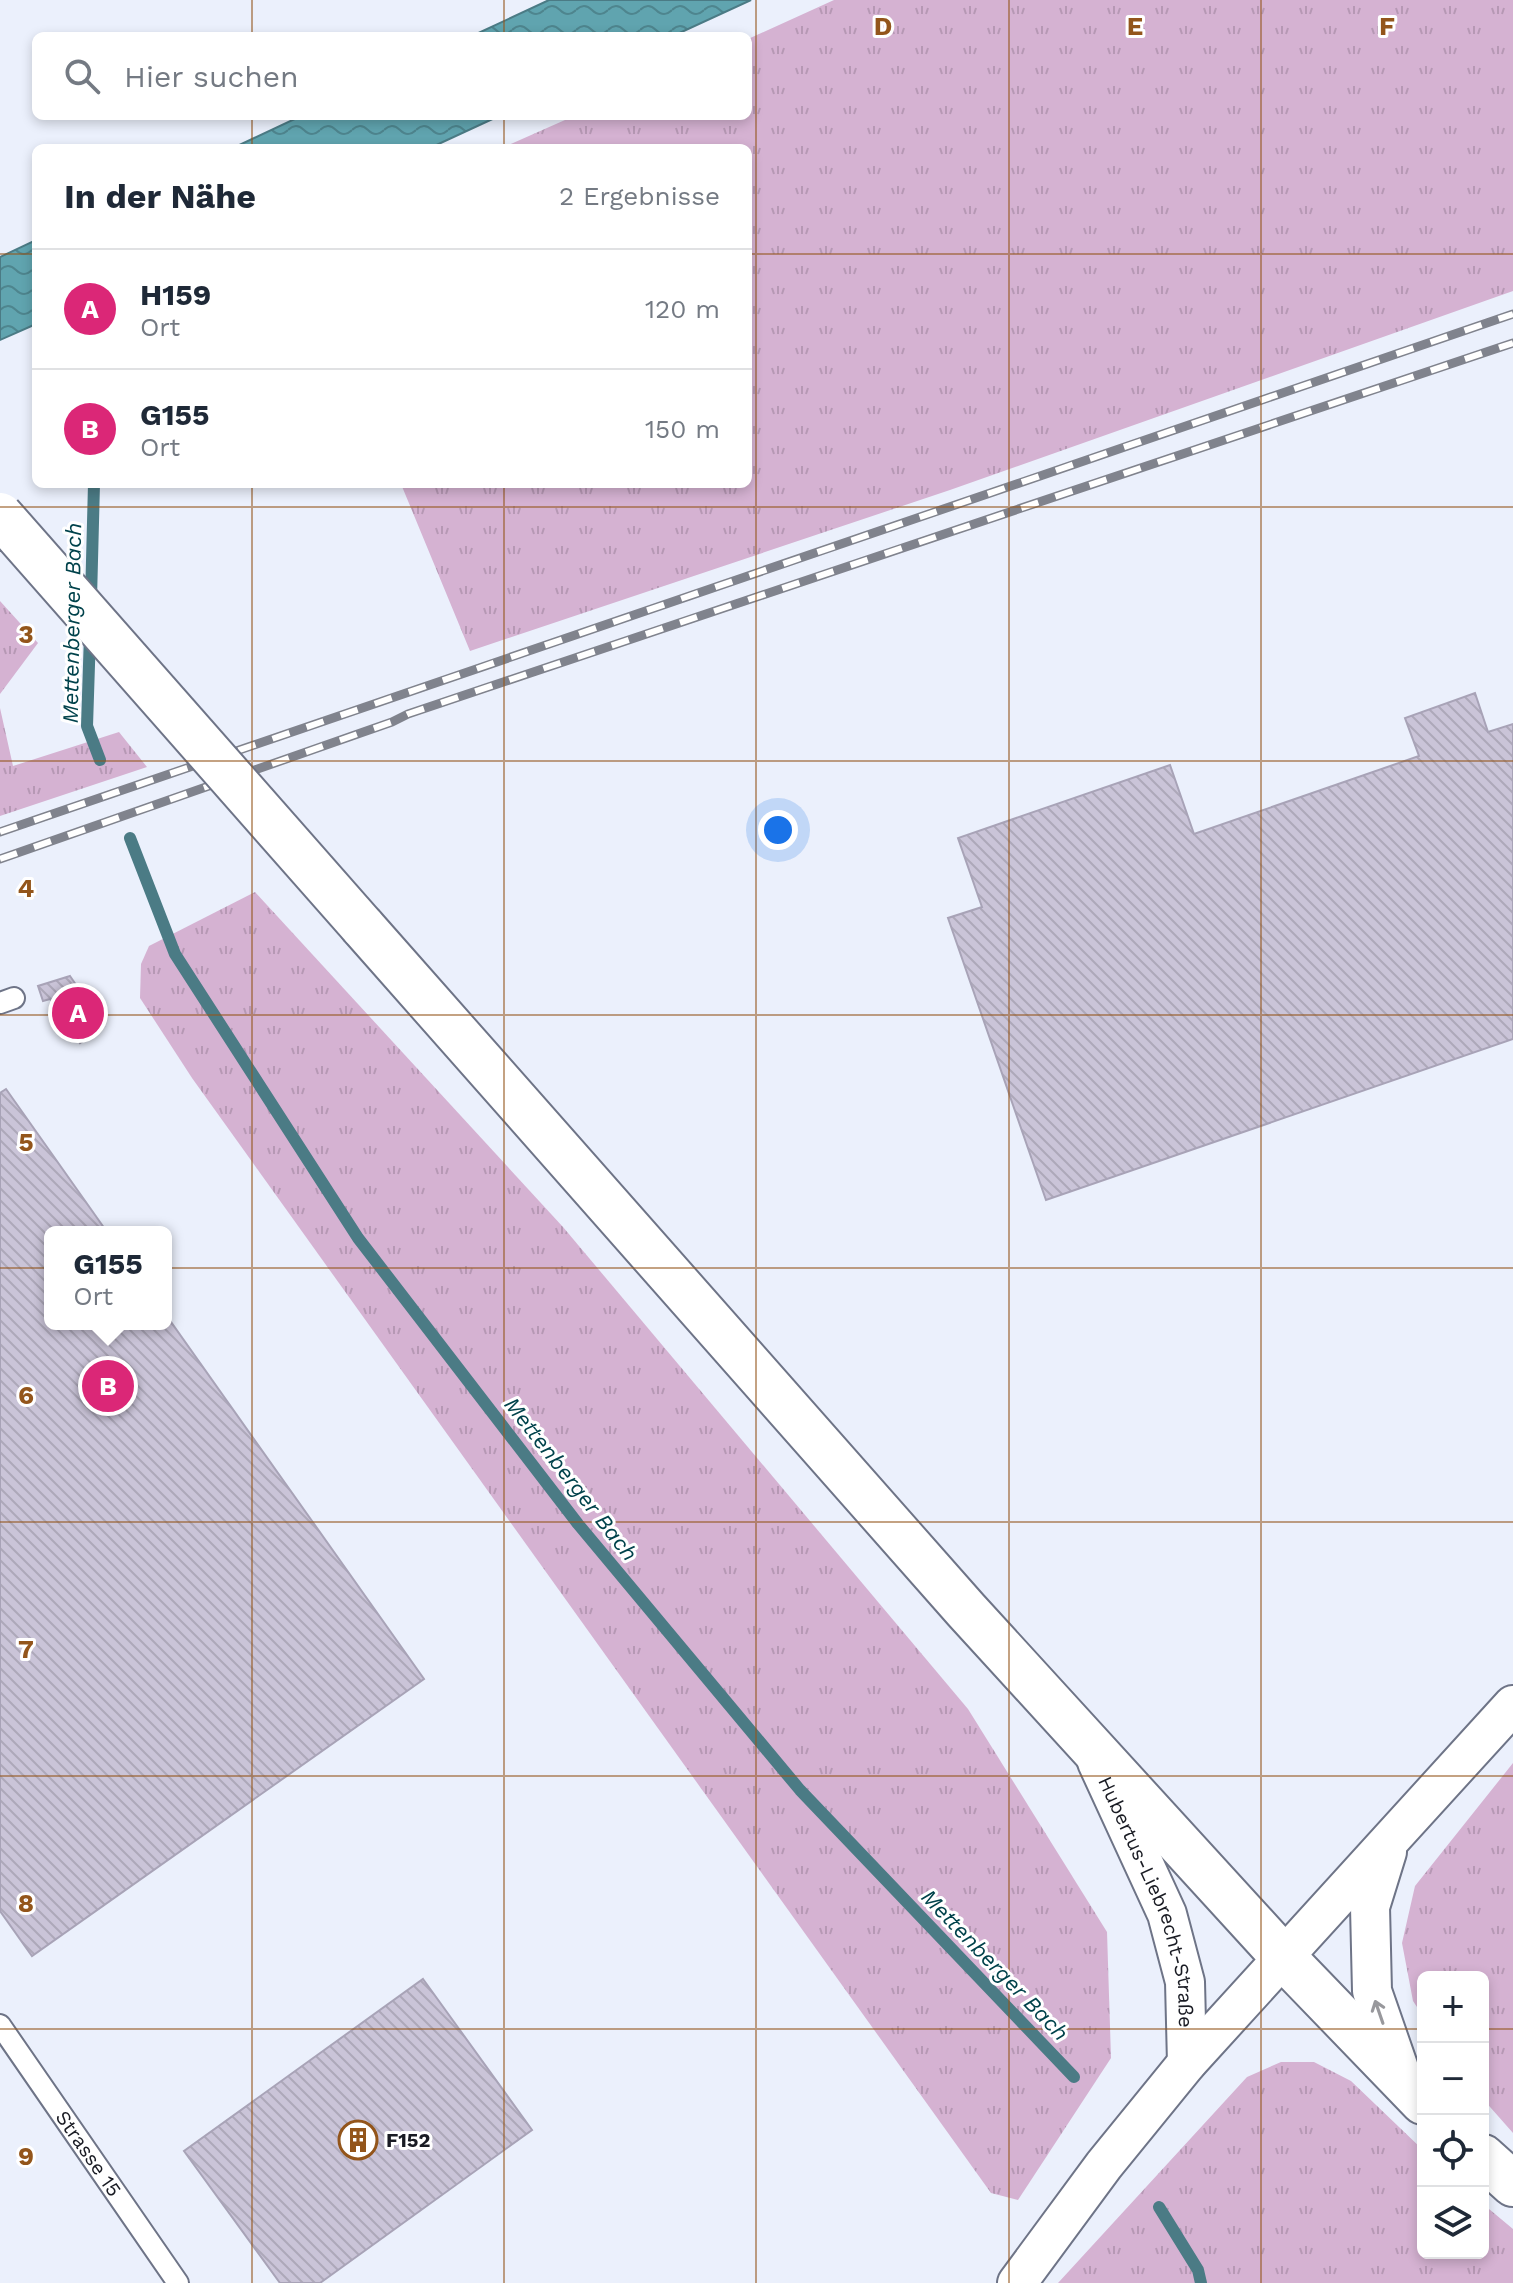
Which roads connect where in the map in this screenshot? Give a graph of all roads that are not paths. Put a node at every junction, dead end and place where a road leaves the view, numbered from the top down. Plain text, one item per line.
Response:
1 (0, 515) edge
2 (1513, 1705) edge
3 (1090, 1745) junction
4 (1390, 1840) junction
5 (1284, 1958) junction
6 (0, 2025) edge
7 (1187, 2063) junction
8 (1414, 2094) edge
9 (1489, 2162) edge
10 (1513, 2184) edge
11 (178, 2283) edge
12 (1017, 2283) edge

1 - 3 main road, bridge
2 - 4 street, Hubertus-Liebrecht-Straße
3 - 5 main road
3 - 7 street, Hubertus-Liebrecht-Straße
4 - 5 street, Hubertus-Liebrecht-Straße
8 -> 4 street, Hubertus-Liebrecht-Straße
5 - 7 street, Hubertus-Liebrecht-Straße
5 - 8 main road
6 - 11 lane, Strasse 15
7 - 12 street, Hubertus-Liebrecht-Straße
9 - 10 main road

